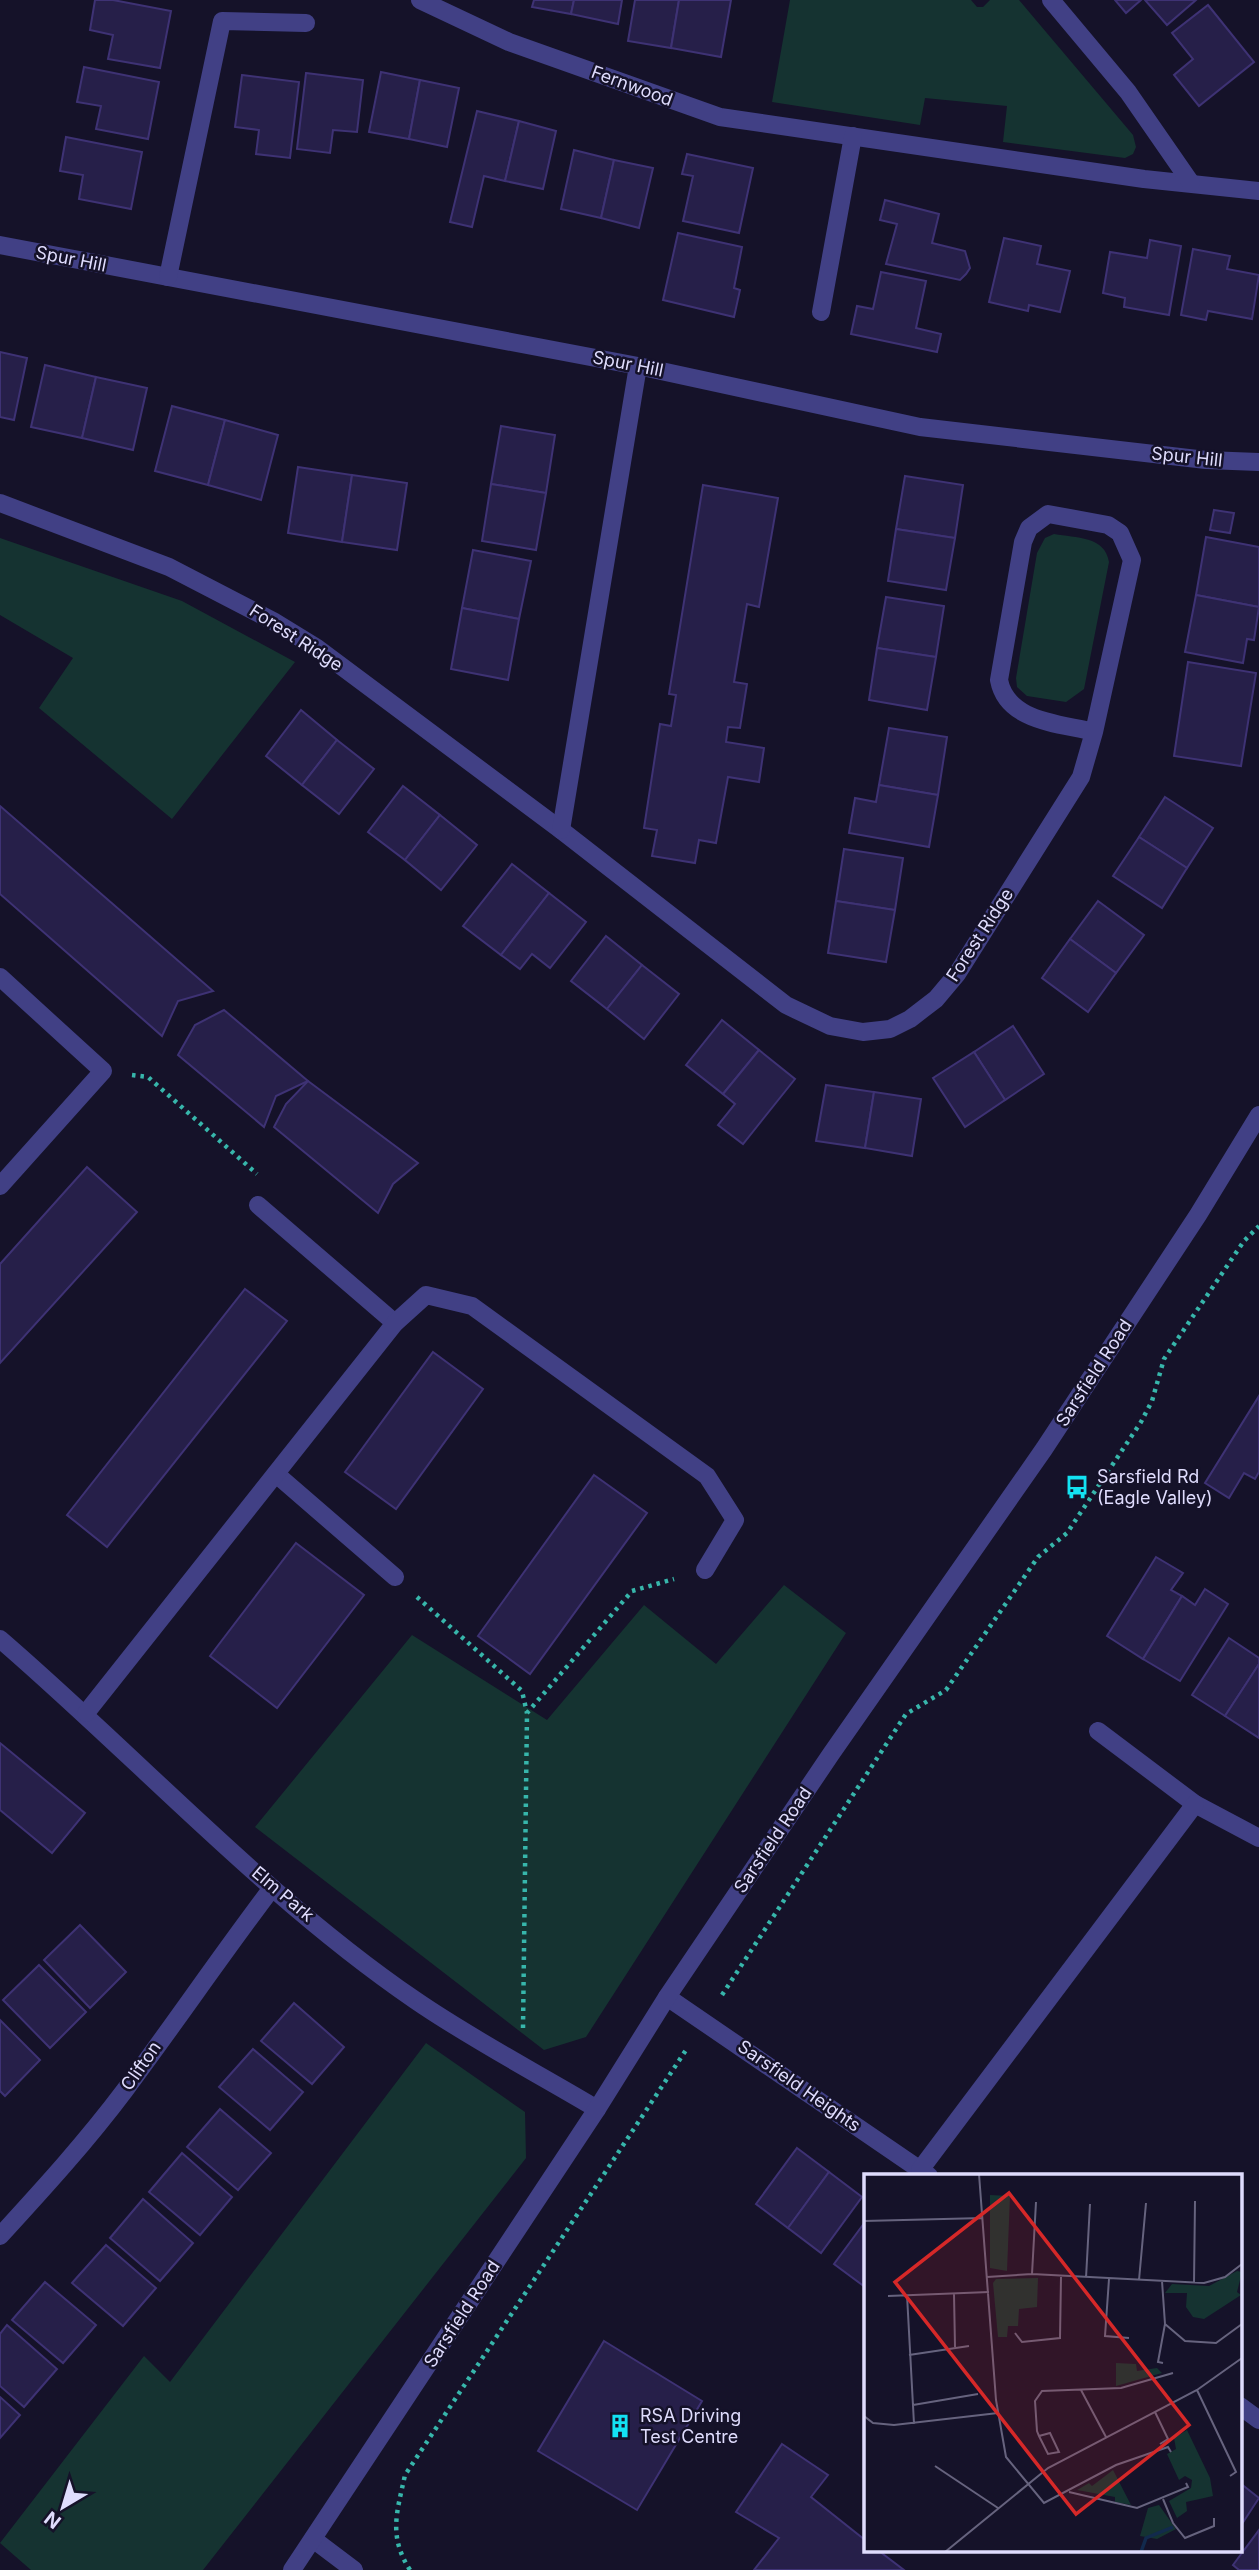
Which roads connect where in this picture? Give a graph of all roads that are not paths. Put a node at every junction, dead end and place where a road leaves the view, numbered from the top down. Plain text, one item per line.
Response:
1 (420, 0) edge
2 (1051, 0) edge
3 (306, 23) dead end
4 (853, 136) junction
5 (1191, 183) junction
6 (1259, 191) edge
7 (0, 245) edge
8 (168, 277) junction
9 (821, 312) dead end
10 (638, 366) junction
11 (1259, 462) edge
12 (0, 503) edge
13 (1094, 732) junction
14 (561, 830) junction
15 (0, 976) edge
16 (1259, 1115) edge
17 (0, 1186) edge
18 (258, 1205) road end
19 (395, 1323) junction
20 (275, 1474) junction
21 (705, 1570) road end
22 (395, 1577) road end
23 (0, 1639) edge
24 (86, 1713) junction
25 (1098, 1731) dead end
26 (1195, 1804) junction
27 (1259, 1838) edge
28 (272, 1888) junction
29 (667, 1997) junction
30 (597, 2109) junction
31 (925, 2173) edge
32 (0, 2236) edge
33 (313, 2539) junction
34 (292, 2570) edge
35 (354, 2570) edge

1 - 4 street, Fernwood
2 - 5 street
3 - 8 street
4 - 5 street, Fernwood
4 - 9 street
5 - 6 street, Fernwood
7 - 8 street, Spur Hill
8 - 10 street, Spur Hill
10 - 11 street, Spur Hill
10 - 14 street
12 - 14 street, Forest Ridge
13 - 13 street, Forest Ridge
13 - 14 street, Forest Ridge
15 - 17 street
16 - 29 street, Sarsfield Road
18 - 19 street
19 - 20 street
19 - 21 street
20 - 22 street
20 - 24 street
23 - 24 street, Elm Park
24 - 28 street, Elm Park
25 - 26 street
26 - 27 street
26 - 31 street
28 - 30 street, Elm Park
28 - 32 street, Clifton
29 - 30 street, Sarsfield Road
29 - 31 street, Sarsfield Heights
30 - 33 street, Sarsfield Road
33 - 34 street, Sarsfield Road
33 - 35 street

